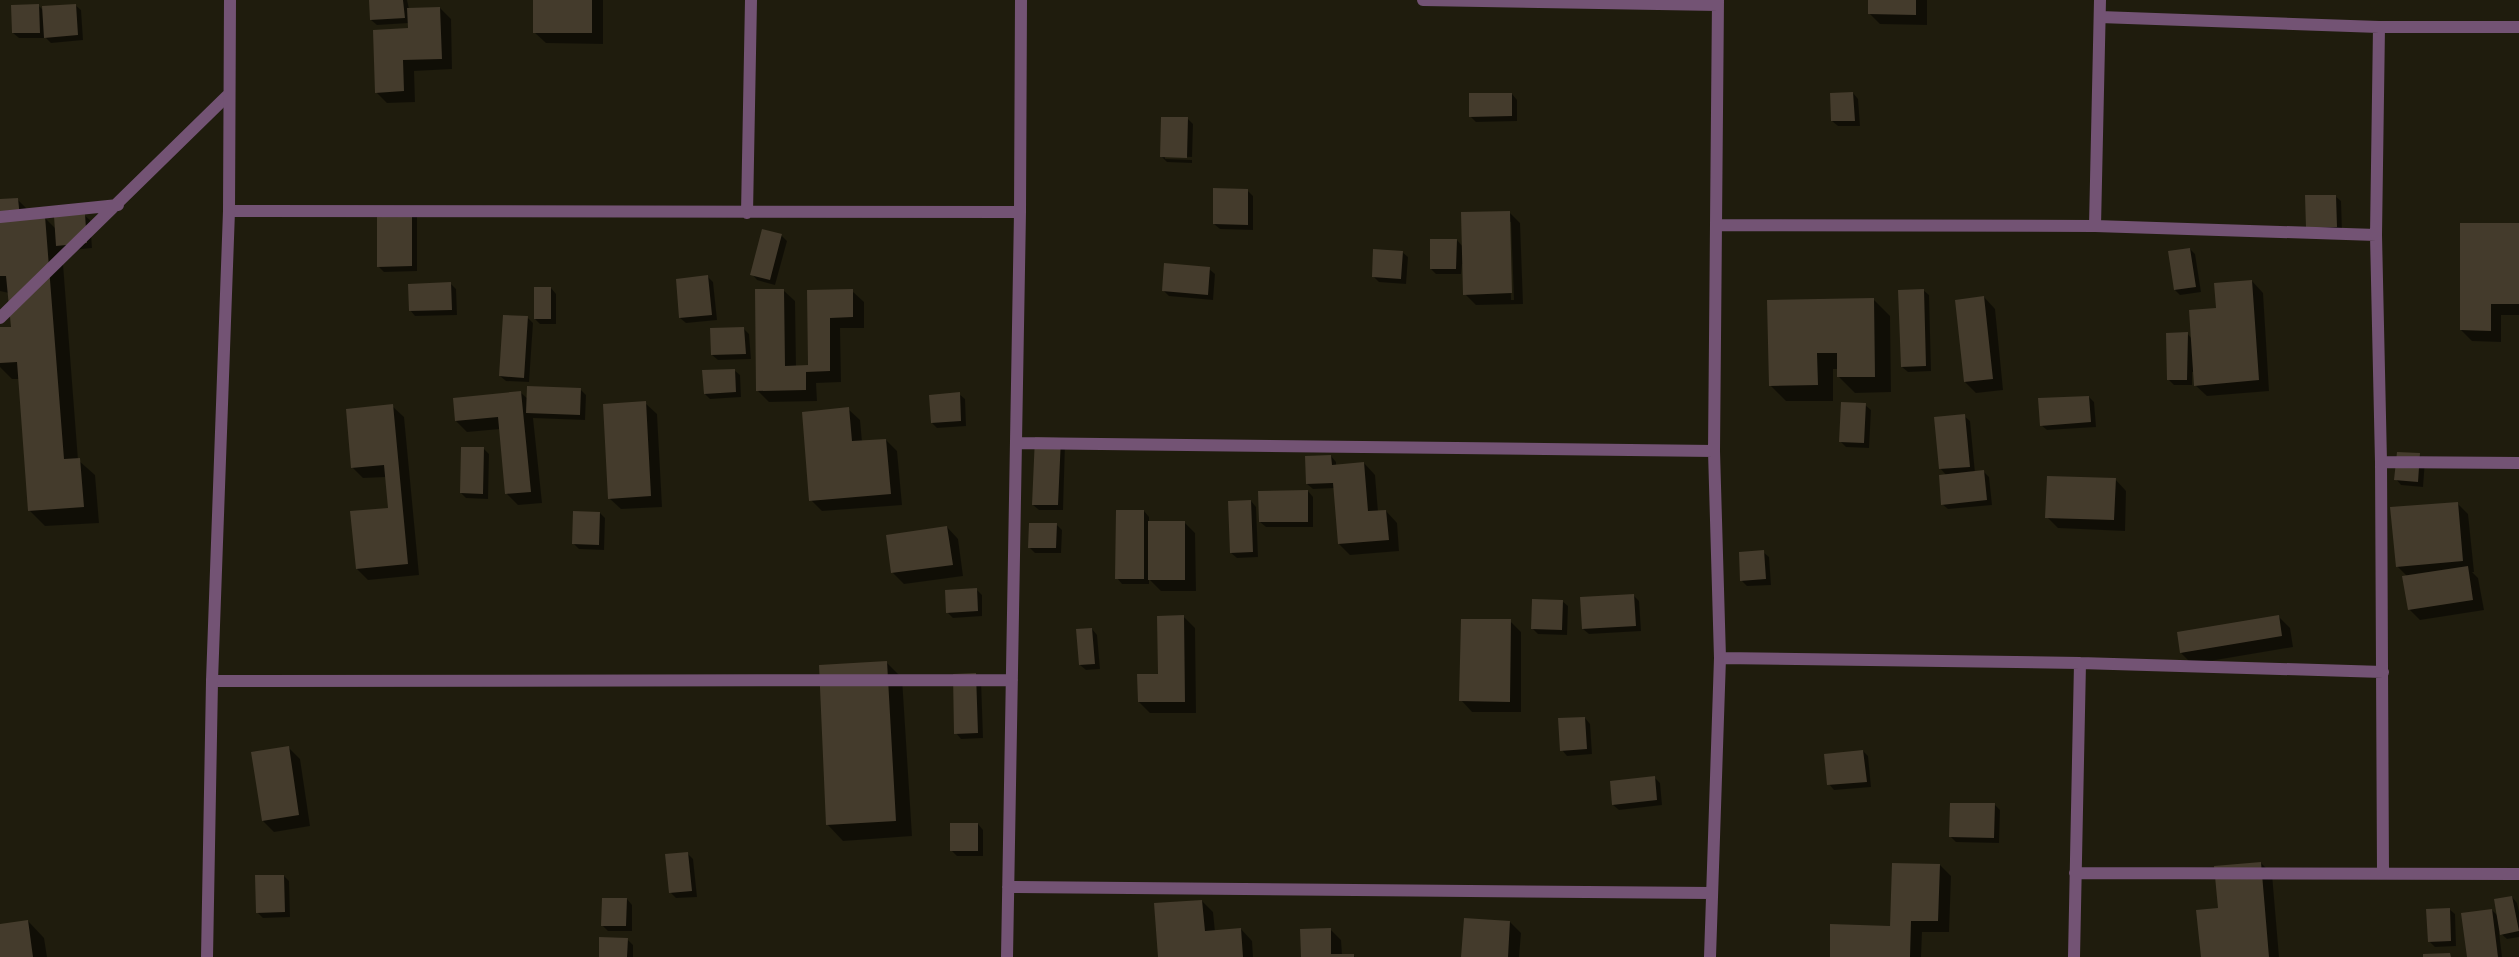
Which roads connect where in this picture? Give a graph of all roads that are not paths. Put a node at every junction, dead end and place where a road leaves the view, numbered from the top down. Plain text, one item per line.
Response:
1 (230, 0) edge
2 (751, 0) edge
3 (1021, 0) edge
4 (1423, 0) edge
5 (2100, 0) edge
6 (1718, 3) edge
7 (2100, 17) junction
8 (2519, 26) edge
9 (2379, 27) junction
10 (228, 96) junction
11 (118, 205) junction
12 (229, 211) junction
13 (1020, 212) junction
14 (747, 213) junction
15 (0, 217) edge
16 (1716, 225) junction
17 (2095, 226) junction
18 (2376, 235) junction
19 (0, 318) edge
20 (1016, 443) junction
21 (1714, 451) junction
22 (2381, 462) junction
23 (2519, 463) edge
24 (1720, 658) junction
25 (2080, 663) junction
26 (2382, 672) junction
27 (1012, 680) junction
28 (212, 681) junction
29 (2383, 872) junction
30 (2075, 873) junction
31 (2519, 874) edge
32 (1008, 887) junction
33 (1711, 893) junction
34 (207, 957) edge
35 (1007, 957) edge
36 (1710, 957) edge
37 (2074, 957) edge

1 - 10 street
2 - 14 street
3 - 13 street
4 - 6 street
5 - 7 street
6 - 16 street
7 - 9 street
7 - 17 street
8 - 9 street
9 - 18 street
10 - 11 street
10 - 12 street
11 - 15 street
11 - 19 street
12 - 14 street
12 - 28 street
13 - 14 street
13 - 20 street
16 - 17 street
16 - 21 street
17 - 18 street
18 - 22 street
20 - 21 street
20 - 27 street
21 - 24 street
22 - 23 street
22 - 26 street
24 - 25 street
24 - 33 street
25 - 26 street
25 - 30 street
26 - 29 street
27 - 28 street
27 - 32 street
28 - 34 street
29 - 30 street
29 - 31 street
30 - 37 street
32 - 33 street
32 - 35 street
33 - 36 street

